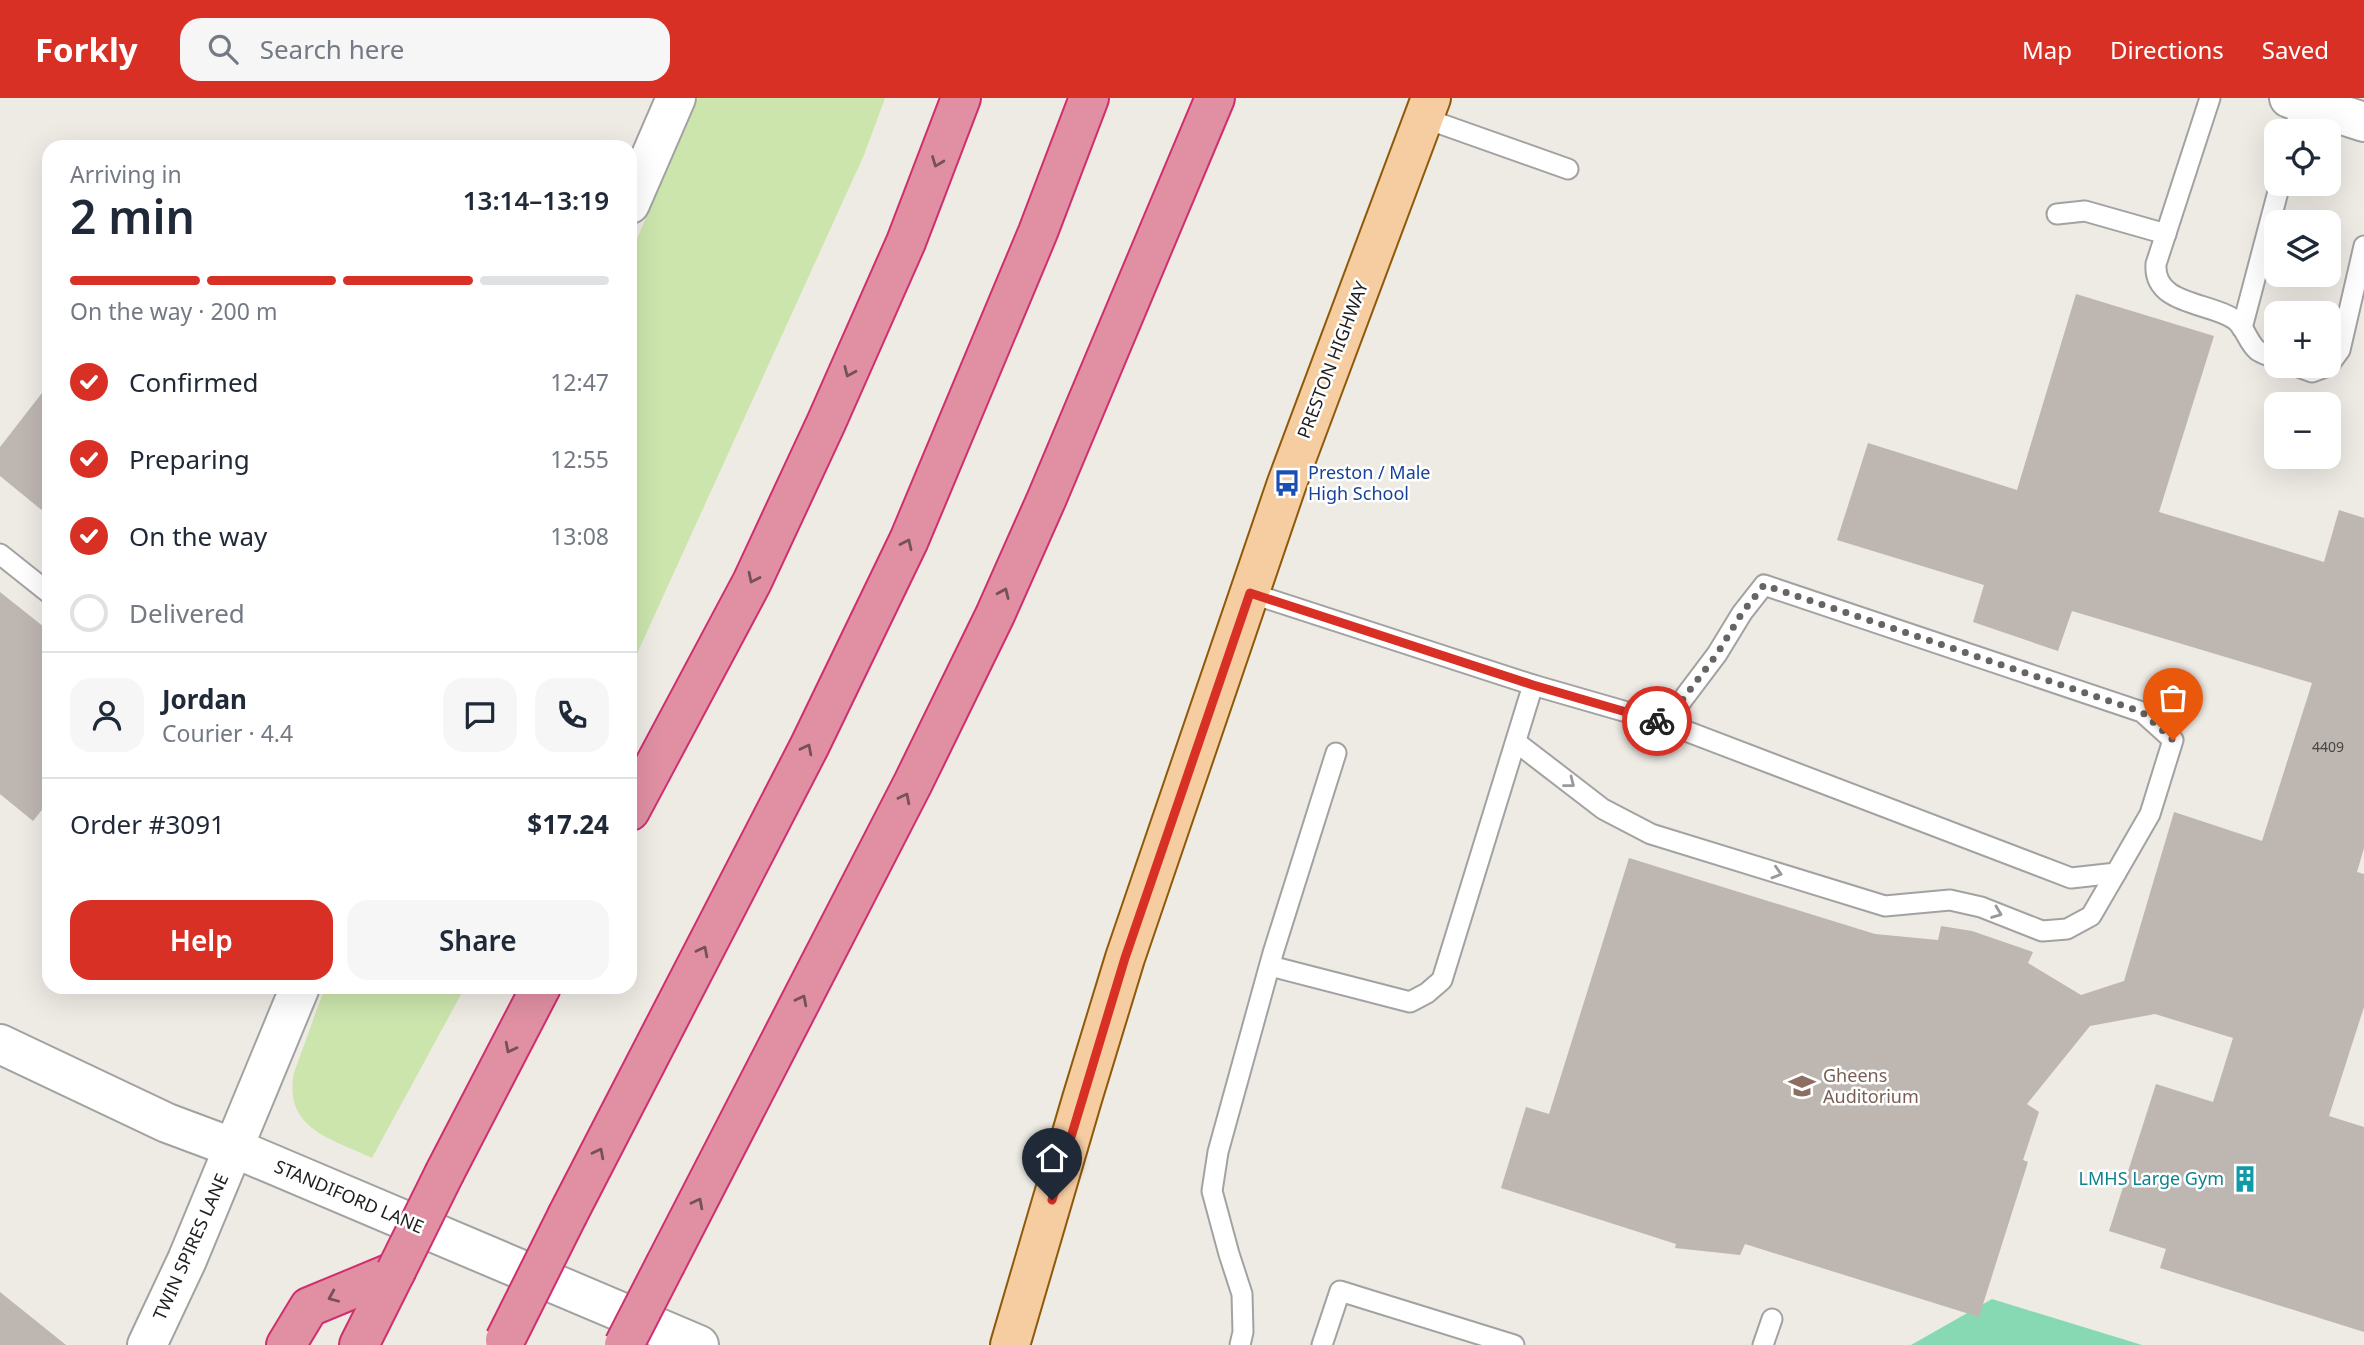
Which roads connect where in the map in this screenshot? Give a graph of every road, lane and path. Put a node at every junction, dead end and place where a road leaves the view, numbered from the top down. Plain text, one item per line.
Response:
1 (676, 98) edge
2 (961, 98) edge
3 (1089, 98) edge
4 (1214, 98) edge
5 (2210, 98) edge
6 (1428, 108) edge
7 (2295, 110) edge
8 (2364, 122) edge
9 (1568, 169) dead end
10 (637, 188) edge
11 (2277, 196) edge
12 (2057, 214) dead end
13 (2166, 234) junction
14 (2364, 246) edge
15 (2242, 328) junction
16 (2341, 346) edge
17 (2264, 354) edge
18 (0, 554) edge
19 (42, 587) edge
20 (1250, 593) junction
21 (1533, 685) junction
22 (1665, 723) junction
23 (1516, 742) junction
24 (1336, 753) dead end
25 (637, 798) edge
26 (2116, 873) junction
27 (1270, 966) junction
28 (297, 994) edge
29 (537, 994) edge
30 (0, 1044) edge
31 (234, 1148) junction
32 (396, 1271) junction
33 (1772, 1318) dead end
34 (503, 1343) edge
35 (147, 1345) edge
36 (286, 1345) edge
37 (359, 1345) edge
38 (624, 1345) edge
39 (699, 1345) edge
40 (1010, 1345) edge
41 (1240, 1345) edge
42 (1322, 1345) edge
43 (1514, 1345) edge
44 (1763, 1345) edge

1 - 10 street
2 -> 25 highway
34 -> 3 highway, bridge
38 -> 4 highway, bridge
5 - 13 lane
6 - 9 lane
6 - 20 main road, PRESTON HIGHWAY
7 - 8 street
11 - 15 lane
12 - 13 lane
13 - 15 lane
14 - 16 lane
15 - 17 lane
18 - 19 lane
20 - 21 lane
20 - 40 main road, PRESTON HIGHWAY
21 - 22 lane
21 - 23 lane
22 - 26 lane
22 - 26 lane
23 -> 26 lane
23 - 27 lane
24 - 27 lane
27 - 41 lane
28 - 31 street, TWIN SPIRES LANE
29 -> 32 highway, bridge
30 - 31 street, STANDIFORD LANE
31 - 35 street, TWIN SPIRES LANE
31 - 39 street, STANDIFORD LANE
32 -> 36 highway
32 - 37 highway
33 - 44 lane
42 - 43 lane

